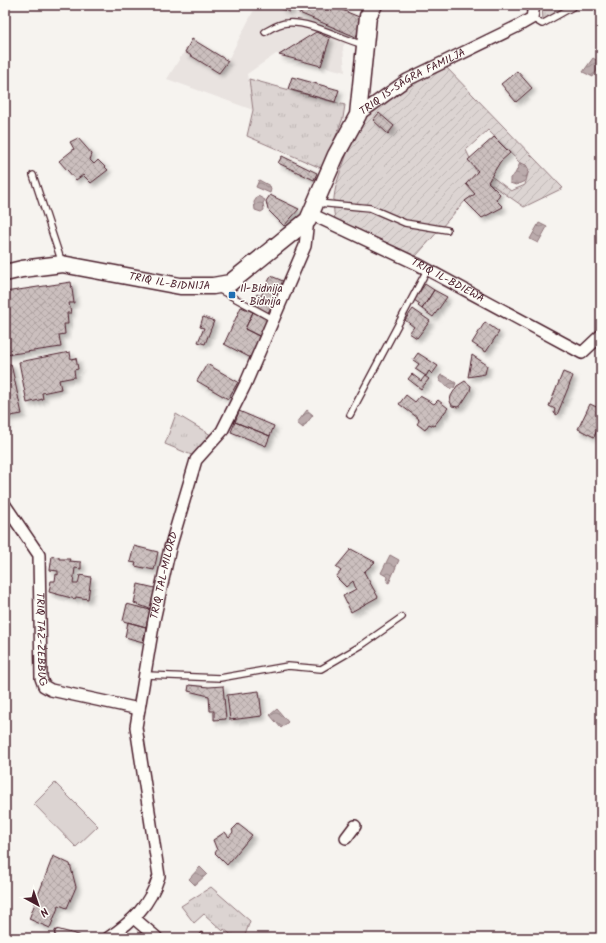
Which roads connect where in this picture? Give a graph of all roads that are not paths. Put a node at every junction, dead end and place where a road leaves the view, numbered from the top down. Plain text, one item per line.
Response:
1 (374, 5) edge
2 (534, 5) edge
3 (576, 5) edge
4 (532, 18) junction
5 (265, 32) dead end
6 (365, 45) junction
7 (358, 115) junction
8 (33, 175) dead end
9 (312, 212) junction
10 (447, 230) dead end
11 (62, 264) junction
12 (427, 270) junction
13 (5, 273) edge
14 (213, 286) junction
15 (274, 319) junction
16 (601, 335) edge
17 (350, 416) dead end
18 (5, 505) edge
19 (402, 617) dead end
20 (146, 675) junction
21 (139, 709) junction
22 (355, 826) dead end
23 (346, 838) dead end
24 (135, 918) junction
25 (58, 933) dead end
26 (78, 938) edge
27 (108, 938) edge
28 (157, 938) edge

1 - 6 street
2 - 4 street
3 - 4 lane
4 - 7 street, TRIQ IS-SAGRA FAMILJA
5 - 6 lane
6 - 7 street
7 - 9 street, TRIQ IS-SAGRA FAMILJA
8 - 11 lane
9 - 10 lane
9 - 12 street, TRIQ IL-BDIEWA
9 - 14 street, TRIQ IL-BIDNIJA
9 - 15 street, TRIQ TAL-MILORD
11 - 13 street, TRIQ IL-BIDNIJA
11 - 14 street, TRIQ IL-BIDNIJA
12 - 16 street, TRIQ IL-BDIEWA
12 - 17 lane
14 - 15 lane
15 - 20 street, TRIQ TAL-MILORD
18 - 21 street, TRIQ TAŻ-ŻEBBUĠ
19 - 20 lane
20 - 21 street, TRIQ TAL-MILORD
21 - 24 street, TRIQ TAL-MILORD
22 - 23 street
24 - 27 street, TRIQ TAL-MILORD
24 - 28 street
25 - 26 lane

